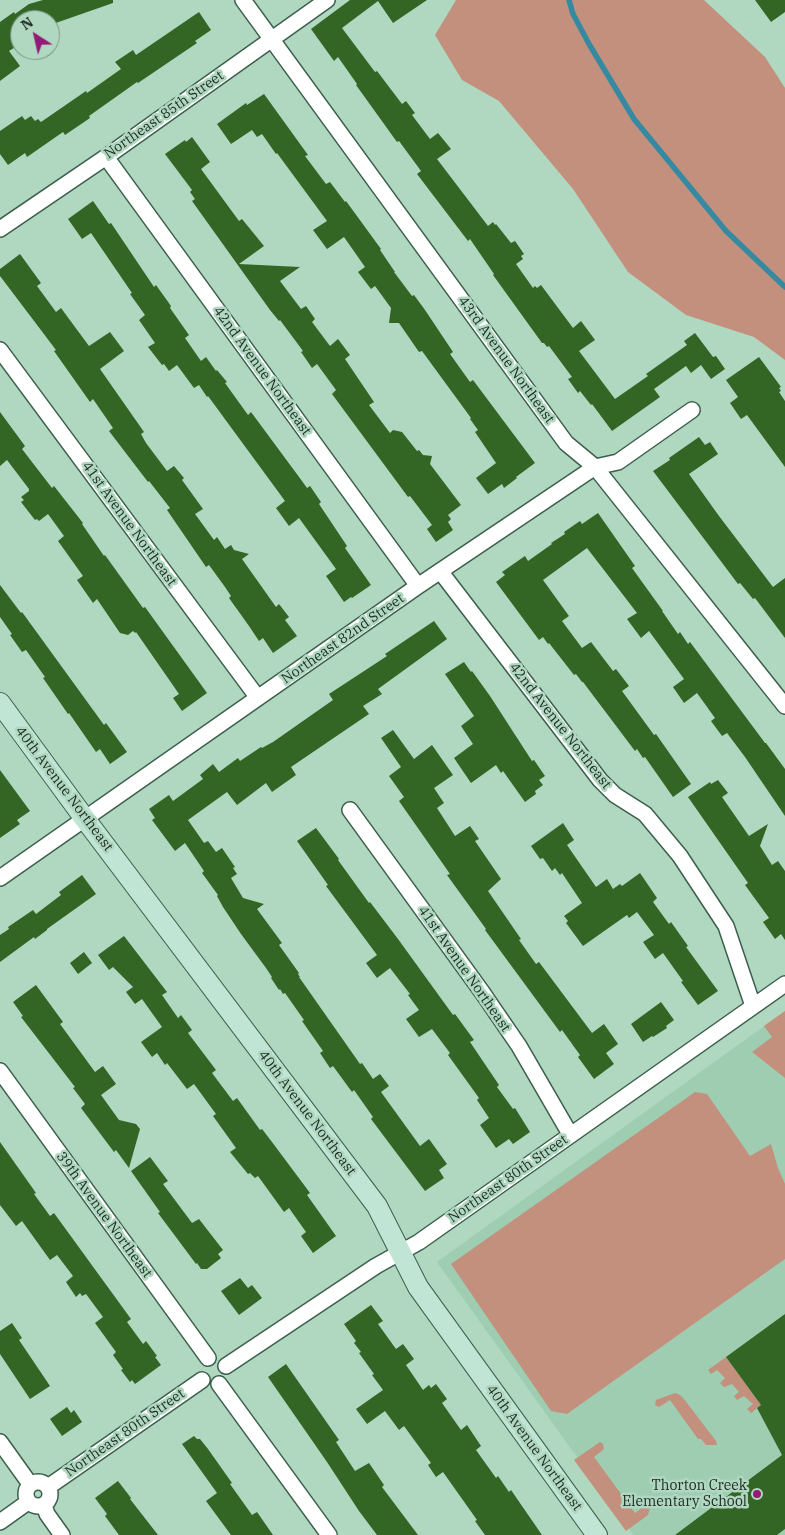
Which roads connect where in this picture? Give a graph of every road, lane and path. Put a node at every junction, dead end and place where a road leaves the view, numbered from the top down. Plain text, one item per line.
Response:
1 (243, 0) edge
2 (327, 0) edge
3 (272, 40) junction
4 (106, 156) junction
5 (0, 229) edge
6 (0, 350) edge
7 (692, 410) dead end
8 (595, 467) junction
9 (440, 571) junction
10 (418, 586) junction
11 (258, 698) junction
12 (0, 703) edge
13 (785, 706) edge
14 (350, 810) dead end
15 (85, 818) junction
16 (0, 878) edge
17 (785, 984) edge
18 (753, 1006) junction
19 (0, 1072) edge
20 (570, 1134) junction
21 (401, 1252) junction
22 (208, 1358) junction
23 (226, 1366) junction
24 (202, 1380) junction
25 (219, 1384) junction
26 (0, 1442) edge
27 (30, 1484) junction
28 (48, 1487) junction
29 (28, 1502) junction
30 (44, 1505) junction
31 (0, 1522) edge
32 (62, 1535) edge
33 (329, 1535) edge
34 (597, 1535) edge

1 - 3 street, 43rd Avenue Northeast
2 - 3 street, Northeast 85th Street
3 - 4 street, Northeast 85th Street
3 - 8 street, 43rd Avenue Northeast
4 - 5 street, Northeast 85th Street
4 - 10 street, 42nd Avenue Northeast
6 - 11 street, 41st Avenue Northeast
7 - 8 street, Northeast 82nd Street
8 - 9 street, Northeast 82nd Street
8 - 13 street, 43rd Avenue Northeast
9 - 10 street, Northeast 82nd Street
9 - 18 street, 42nd Avenue Northeast
10 - 11 street, Northeast 82nd Street
11 - 15 street, Northeast 82nd Street
12 - 15 street, 40th Avenue Northeast
14 - 20 street, 41st Avenue Northeast
15 - 16 street, Northeast 82nd Street
15 - 21 street, 40th Avenue Northeast
17 - 18 street, Northeast 80th Street
18 - 20 street, Northeast 80th Street
19 - 22 street, 39th Avenue Northeast
20 - 21 street, Northeast 80th Street
21 - 23 street, Northeast 80th Street
21 - 34 street, 40th Avenue Northeast
22 - 23 street
22 - 24 street
23 - 25 street
24 - 25 street
24 - 28 street, Northeast 80th Street
25 - 33 street
26 - 27 street
27 - 28 street
27 - 29 street
28 - 30 street
29 - 30 street
29 - 31 street
30 - 32 street

